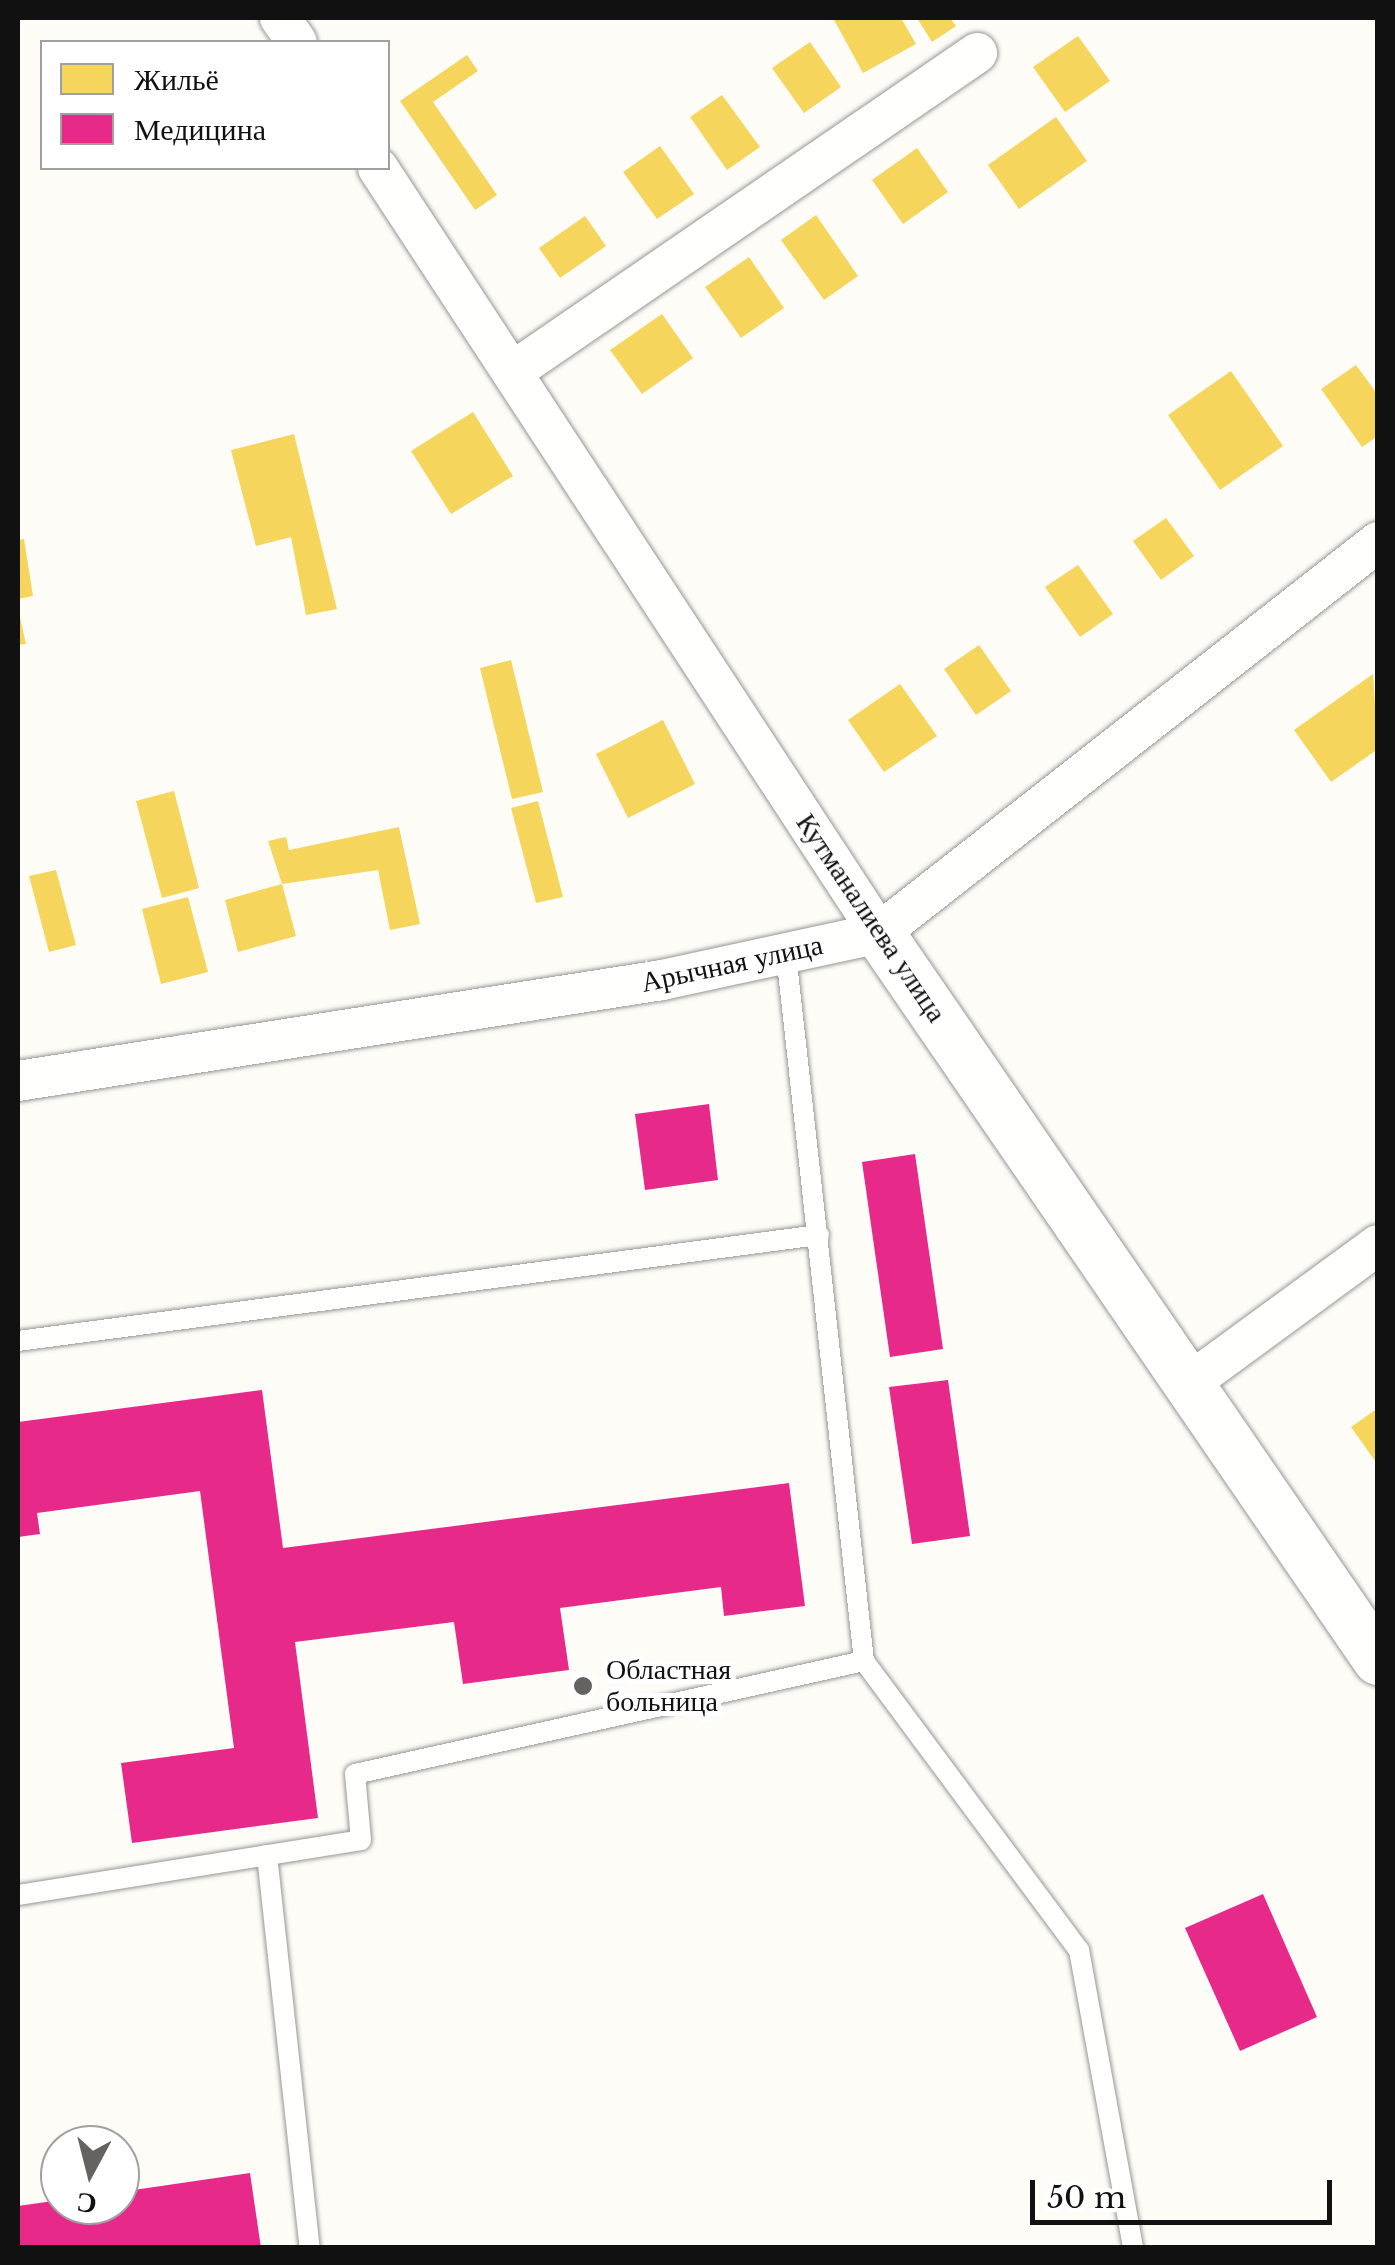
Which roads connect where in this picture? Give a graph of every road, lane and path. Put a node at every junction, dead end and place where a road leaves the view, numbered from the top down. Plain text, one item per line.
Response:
1 (280, 18) edge
2 (295, 40) edge
3 (977, 53) dead end
4 (379, 170) edge
5 (512, 372) junction
6 (1378, 542) edge
7 (879, 932) junction
8 (786, 953) junction
9 (18, 1081) edge
10 (819, 1235) junction
11 (1378, 1245) edge
12 (18, 1341) edge
13 (1188, 1384) junction
14 (864, 1660) junction
15 (1378, 1660) edge
16 (267, 1855) junction
17 (18, 1895) edge
18 (310, 2248) edge
19 (1134, 2248) edge

1 - 2 street
3 - 5 street
4 - 5 street, Кутманалиева улица
5 - 7 street, Кутманалиева улица
6 - 7 street, Арычная улица
7 - 8 street, Арычная улица
7 - 13 street, Кутманалиева улица
8 - 9 street, Арычная улица
8 - 10 lane
10 - 12 lane
10 - 14 lane
11 - 13 street
13 - 15 street, Кутманалиева улица
14 - 16 lane
14 - 19 lane
16 - 17 lane
16 - 18 lane

